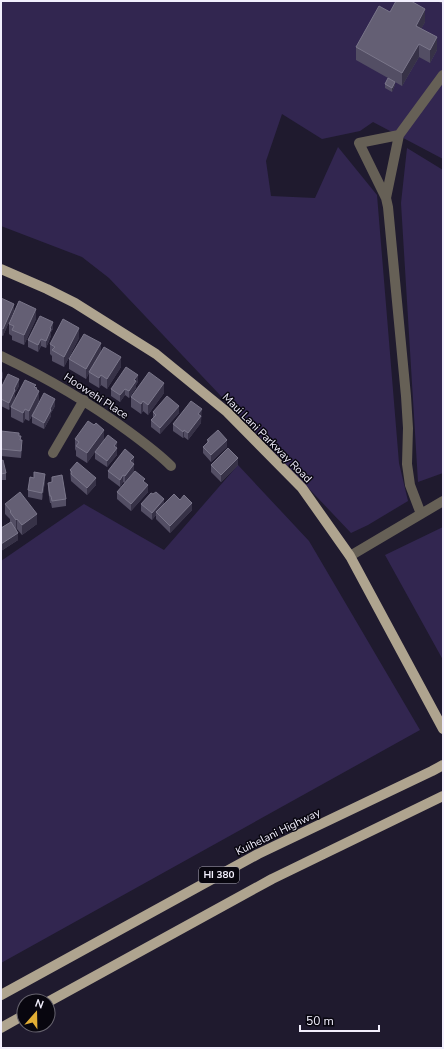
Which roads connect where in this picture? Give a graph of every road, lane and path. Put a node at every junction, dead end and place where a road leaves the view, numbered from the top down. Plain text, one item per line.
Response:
1 (443, 75) edge
2 (399, 135) junction
3 (386, 198) junction
4 (1, 269) edge
5 (1, 356) edge
6 (84, 400) junction
7 (53, 453) dead end
8 (171, 466) dead end
9 (443, 501) edge
10 (421, 514) junction
11 (350, 556) junction
12 (443, 729) edge
13 (443, 765) edge
14 (443, 796) edge
15 (1, 995) edge
16 (56, 998) edge
17 (16, 1020) edge
18 (1, 1028) edge

1 - 2 street
2 - 3 street
2 - 3 street
3 - 10 street
4 - 11 main road, Maui Lani Parkway Road
5 - 6 street, Hoowehi Place
6 - 7 street
6 - 8 street, Hoowehi Place
9 - 10 street
10 - 11 street
11 - 12 main road, Maui Lani Parkway Road
13 - 15 main road, Kuihelani Highway / HI 380
14 - 16 main road, HI 380
17 - 18 main road

